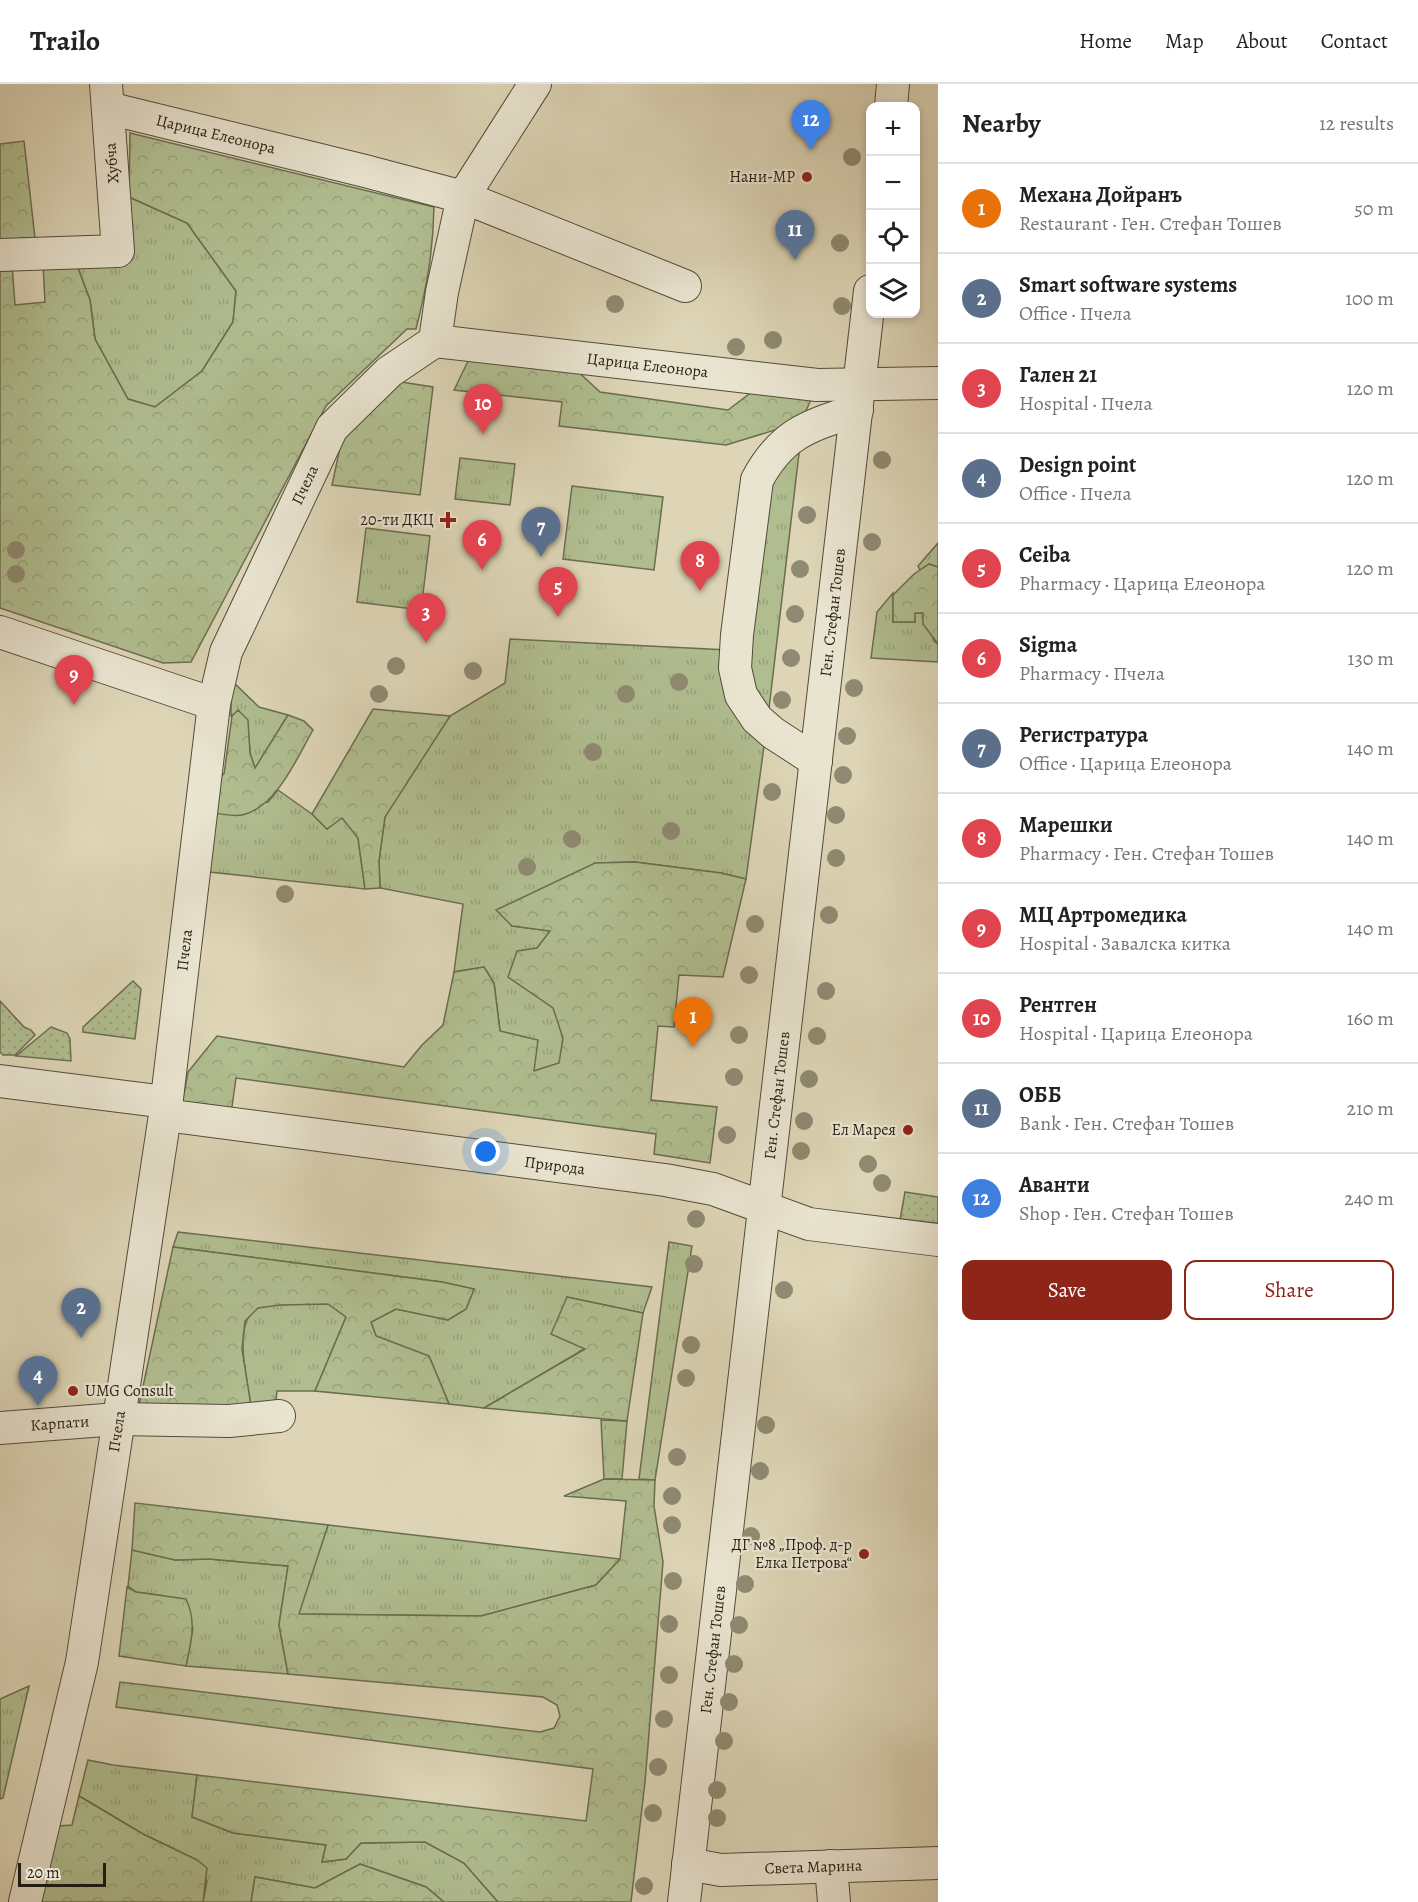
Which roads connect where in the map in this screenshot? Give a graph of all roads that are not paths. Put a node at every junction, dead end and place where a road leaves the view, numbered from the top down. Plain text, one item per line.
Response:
1 (535, 84) edge
2 (893, 84) edge
3 (107, 96) edge
4 (891, 102) edge
5 (463, 197) junction
6 (0, 255) edge
7 (685, 286) dead end
8 (867, 318) edge
9 (435, 341) junction
10 (938, 383) edge
11 (859, 397) junction
12 (0, 632) edge
13 (214, 704) junction
14 (816, 761) junction
15 (0, 1081) edge
16 (165, 1109) junction
17 (765, 1210) junction
18 (938, 1240) edge
19 (279, 1416) dead end
20 (118, 1419) junction
21 (0, 1428) edge
22 (938, 1863) edge
23 (688, 1864) junction
24 (831, 1866) junction
25 (25, 1902) edge
26 (684, 1902) edge
27 (834, 1902) edge

1 - 5 street
2 - 4 street
3 - 5 street, Царица Елеонора
3 - 6 street, Хубча
5 - 7 street, Царица Елеонора
5 - 9 street
8 - 11 street, Ген. Стефан Тошев
9 - 11 street, Царица Елеонора
9 - 13 street, Пчела
10 - 11 street, Царица Елеонора
11 - 14 street, Ген. Стефан Тошев
11 - 14 street
12 - 13 street
13 - 16 street, Пчела
14 - 17 street, Ген. Стефан Тошев
15 - 16 street, Природа
16 - 17 street, Природа
16 - 20 street, Пчела
17 - 18 street, Природа
17 - 23 street, Ген. Стефан Тошев
19 - 20 street, Карпати
20 - 21 street, Карпати
20 - 25 street, Пчела
22 - 24 street, Света Марина
23 - 24 street, Света Марина
23 - 26 street, Ген. Стефан Тошев
24 - 27 street

